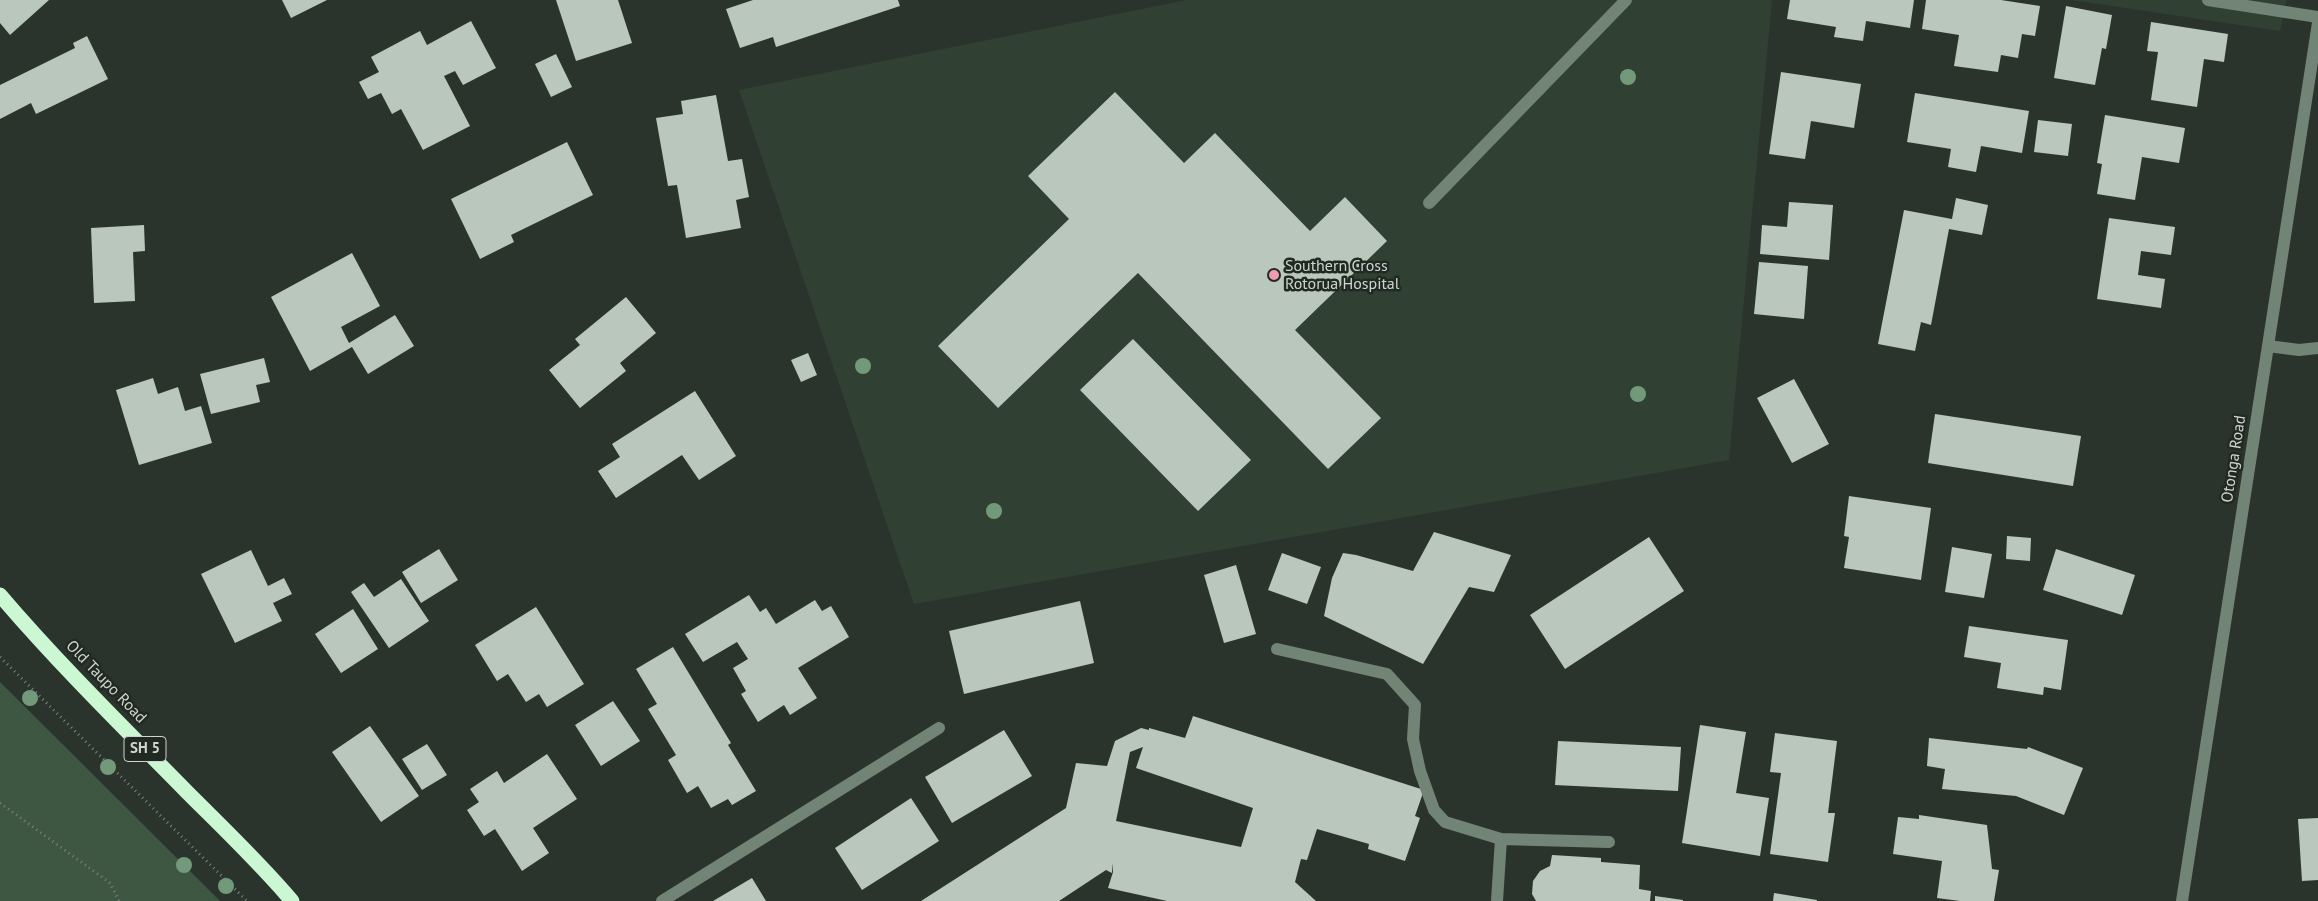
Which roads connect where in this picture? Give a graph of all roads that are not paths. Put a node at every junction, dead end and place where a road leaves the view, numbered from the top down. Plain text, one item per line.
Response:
1 (1626, 0) edge
2 (2208, 0) edge
3 (2318, 18) edge
4 (2318, 23) edge
5 (1429, 203) dead end
6 (2268, 346) junction
7 (2318, 348) edge
8 (0, 595) edge
9 (1276, 649) dead end
10 (939, 728) dead end
11 (1501, 839) junction
12 (1609, 842) dead end
13 (292, 901) edge
14 (662, 901) edge
15 (1497, 901) edge
16 (2182, 901) edge

1 - 5 street
2 - 3 street
4 - 6 street, Otonga Road
6 - 7 street
6 - 16 street, Otonga Road
8 - 13 highway, Old Taupo Road / SH 5
9 - 11 street
10 - 14 street
11 - 12 street
11 - 15 street

